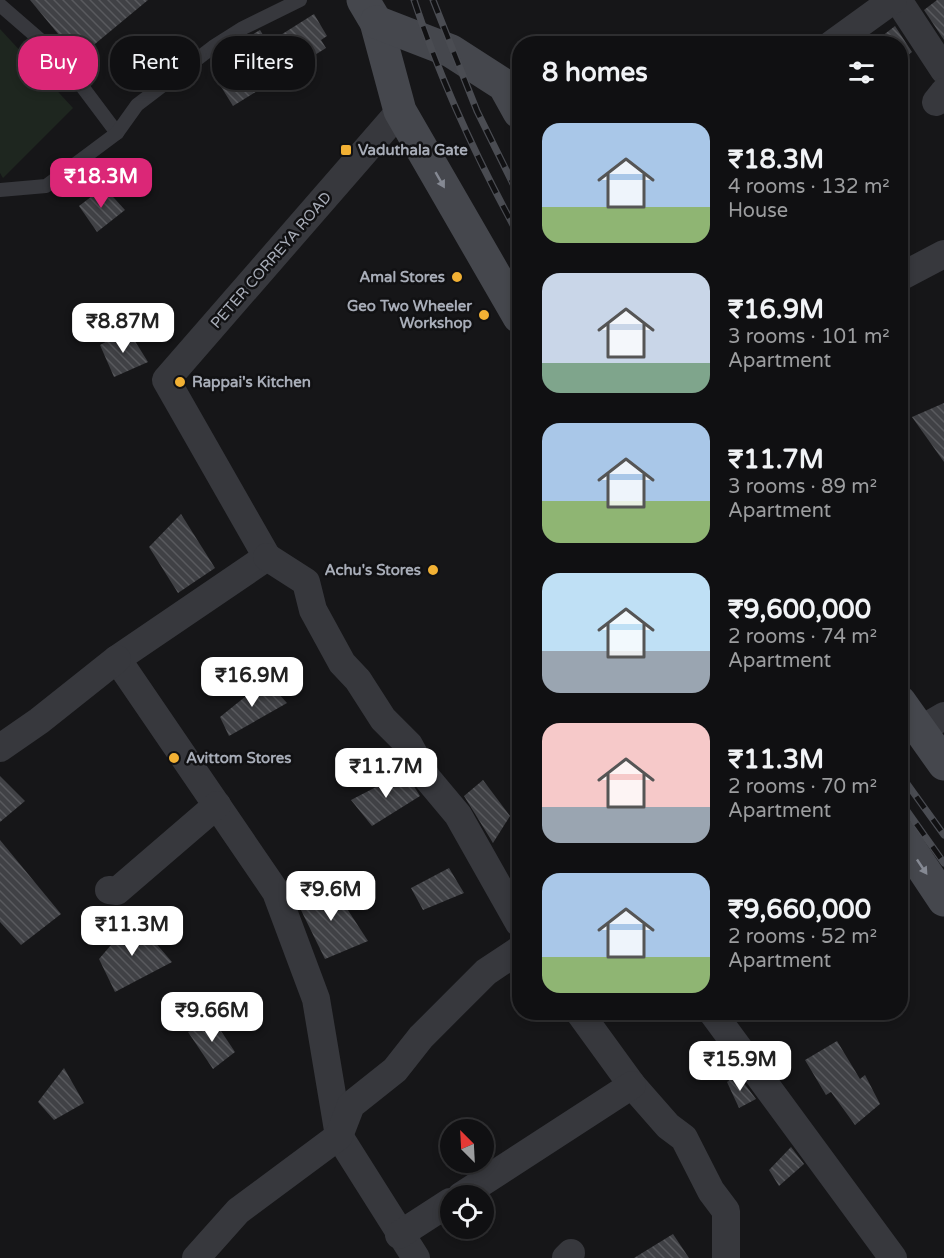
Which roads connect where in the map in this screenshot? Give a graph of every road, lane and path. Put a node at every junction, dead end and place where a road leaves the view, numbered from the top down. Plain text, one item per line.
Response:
1 (300, 0) edge
2 (893, 0) edge
3 (898, 0) edge
4 (0, 5) edge
5 (369, 11) edge
6 (843, 36) edge
7 (944, 70) edge
8 (512, 99) edge
9 (400, 111) junction
10 (117, 133) junction
11 (0, 190) edge
12 (944, 254) edge
13 (908, 273) edge
14 (512, 305) edge
15 (267, 557) junction
16 (117, 659) junction
17 (908, 707) edge
18 (932, 723) edge
19 (0, 748) edge
20 (944, 764) edge
21 (217, 805) junction
22 (908, 846) edge
23 (109, 891) dead end
24 (944, 900) edge
25 (512, 911) edge
26 (512, 955) edge
27 (585, 1020) edge
28 (718, 1020) edge
29 (632, 1085) junction
30 (339, 1136) junction
31 (478, 1185) edge
32 (440, 1208) edge
33 (399, 1235) junction
34 (196, 1258) edge
35 (416, 1258) edge
36 (726, 1258) edge
37 (893, 1258) edge

1 - 10 lane
2 - 6 street
3 - 7 street
4 - 10 lane
5 - 8 street
5 - 9 street
9 -> 14 street
9 - 15 street, PETER CORREYA ROAD
10 - 11 lane
12 - 13 street
15 - 16 street
15 - 25 street
16 - 19 street
16 - 21 street
17 - 18 street
18 - 20 street
21 - 23 street
21 - 30 street
22 -> 24 street
26 - 30 street
27 - 29 street
28 - 37 street
29 - 31 street
29 - 36 street
30 - 33 street
30 - 34 street
32 - 33 street
33 - 35 street

